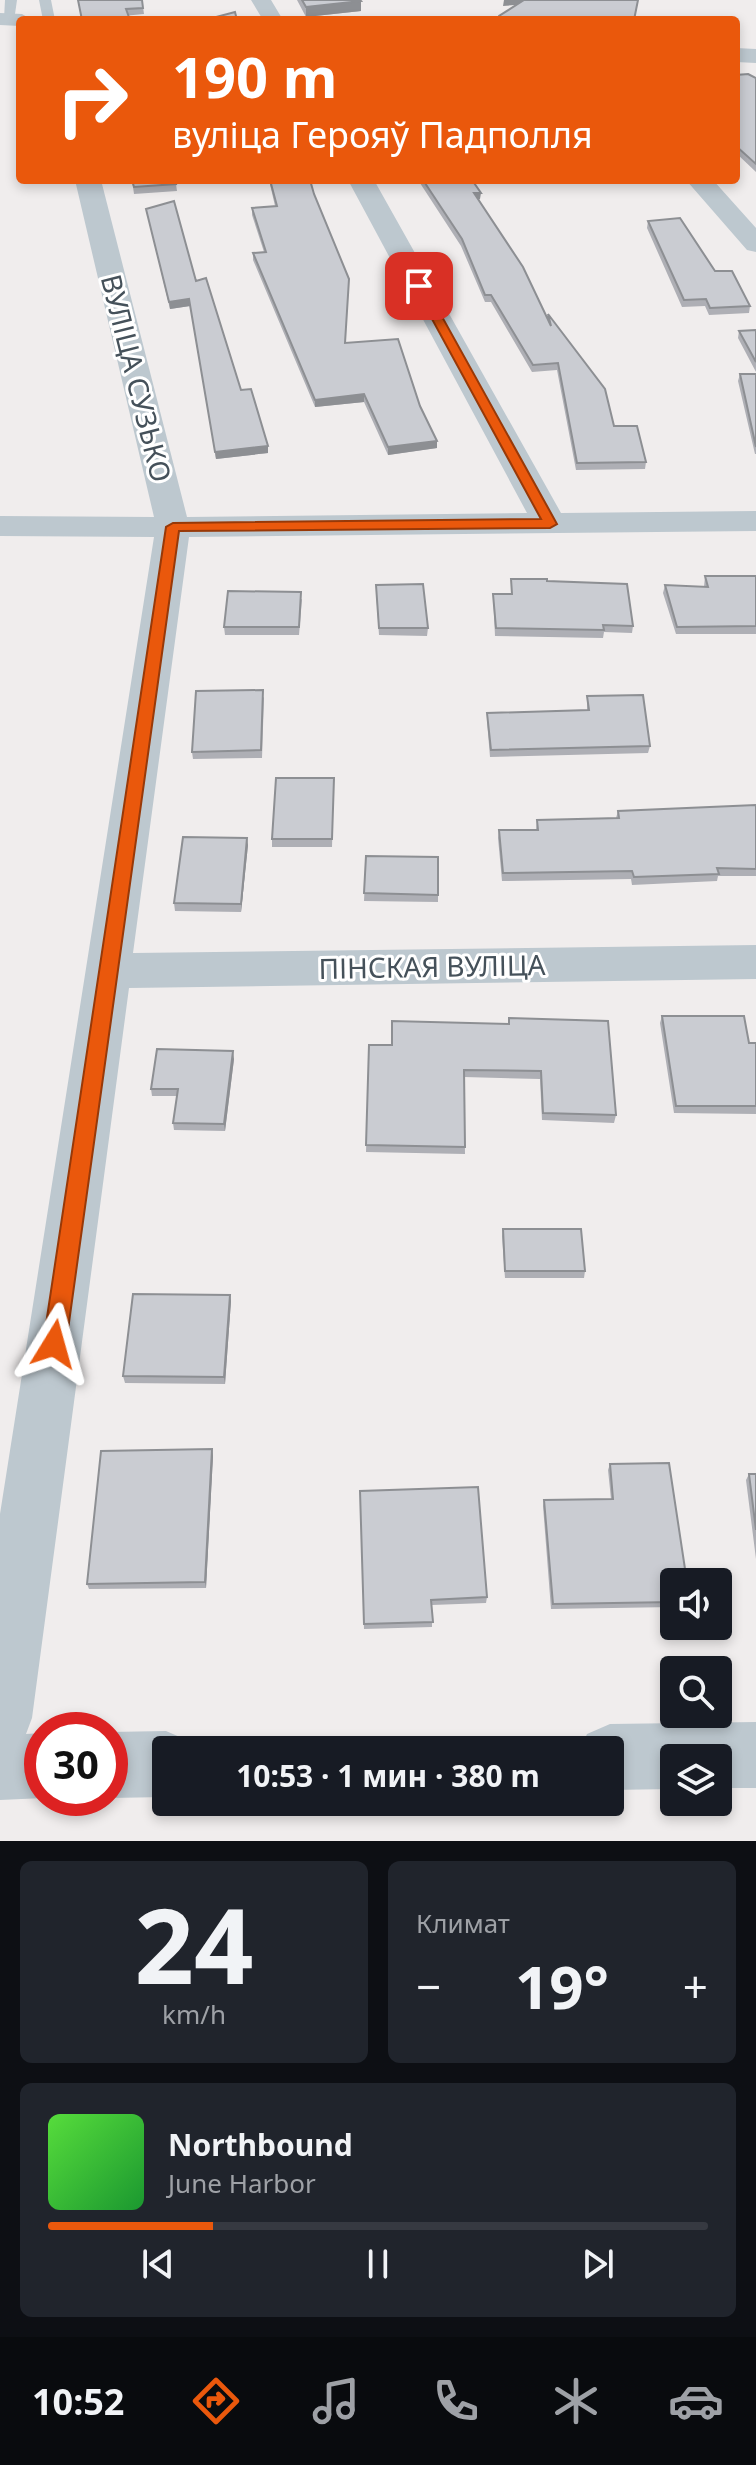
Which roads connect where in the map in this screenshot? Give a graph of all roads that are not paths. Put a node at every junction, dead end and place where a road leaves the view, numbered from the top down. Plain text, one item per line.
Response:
1 (89, 184) edge
2 (363, 184) edge
3 (703, 184) edge
4 (756, 244) edge
5 (756, 521) edge
6 (550, 524) junction
7 (0, 526) edge
8 (173, 527) junction
9 (756, 962) edge
10 (109, 971) junction
11 (0, 1718) edge
12 (756, 1755) edge
13 (624, 1757) edge
14 (152, 1764) edge
15 (128, 1765) edge
16 (24, 1766) edge
17 (0, 1767) edge

1 - 8 street, ВУЛІЦА СУЗЬКО
2 - 6 street
3 - 4 street
5 - 6 street
6 - 8 street
7 - 8 street
8 - 10 street, ВУЛІЦА СУЗЬКО
9 - 10 street, ПІНСКАЯ ВУЛІЦА
10 - 11 street, ВУЛІЦА СУЗЬКО
12 - 13 street
14 - 15 street
16 - 17 street

